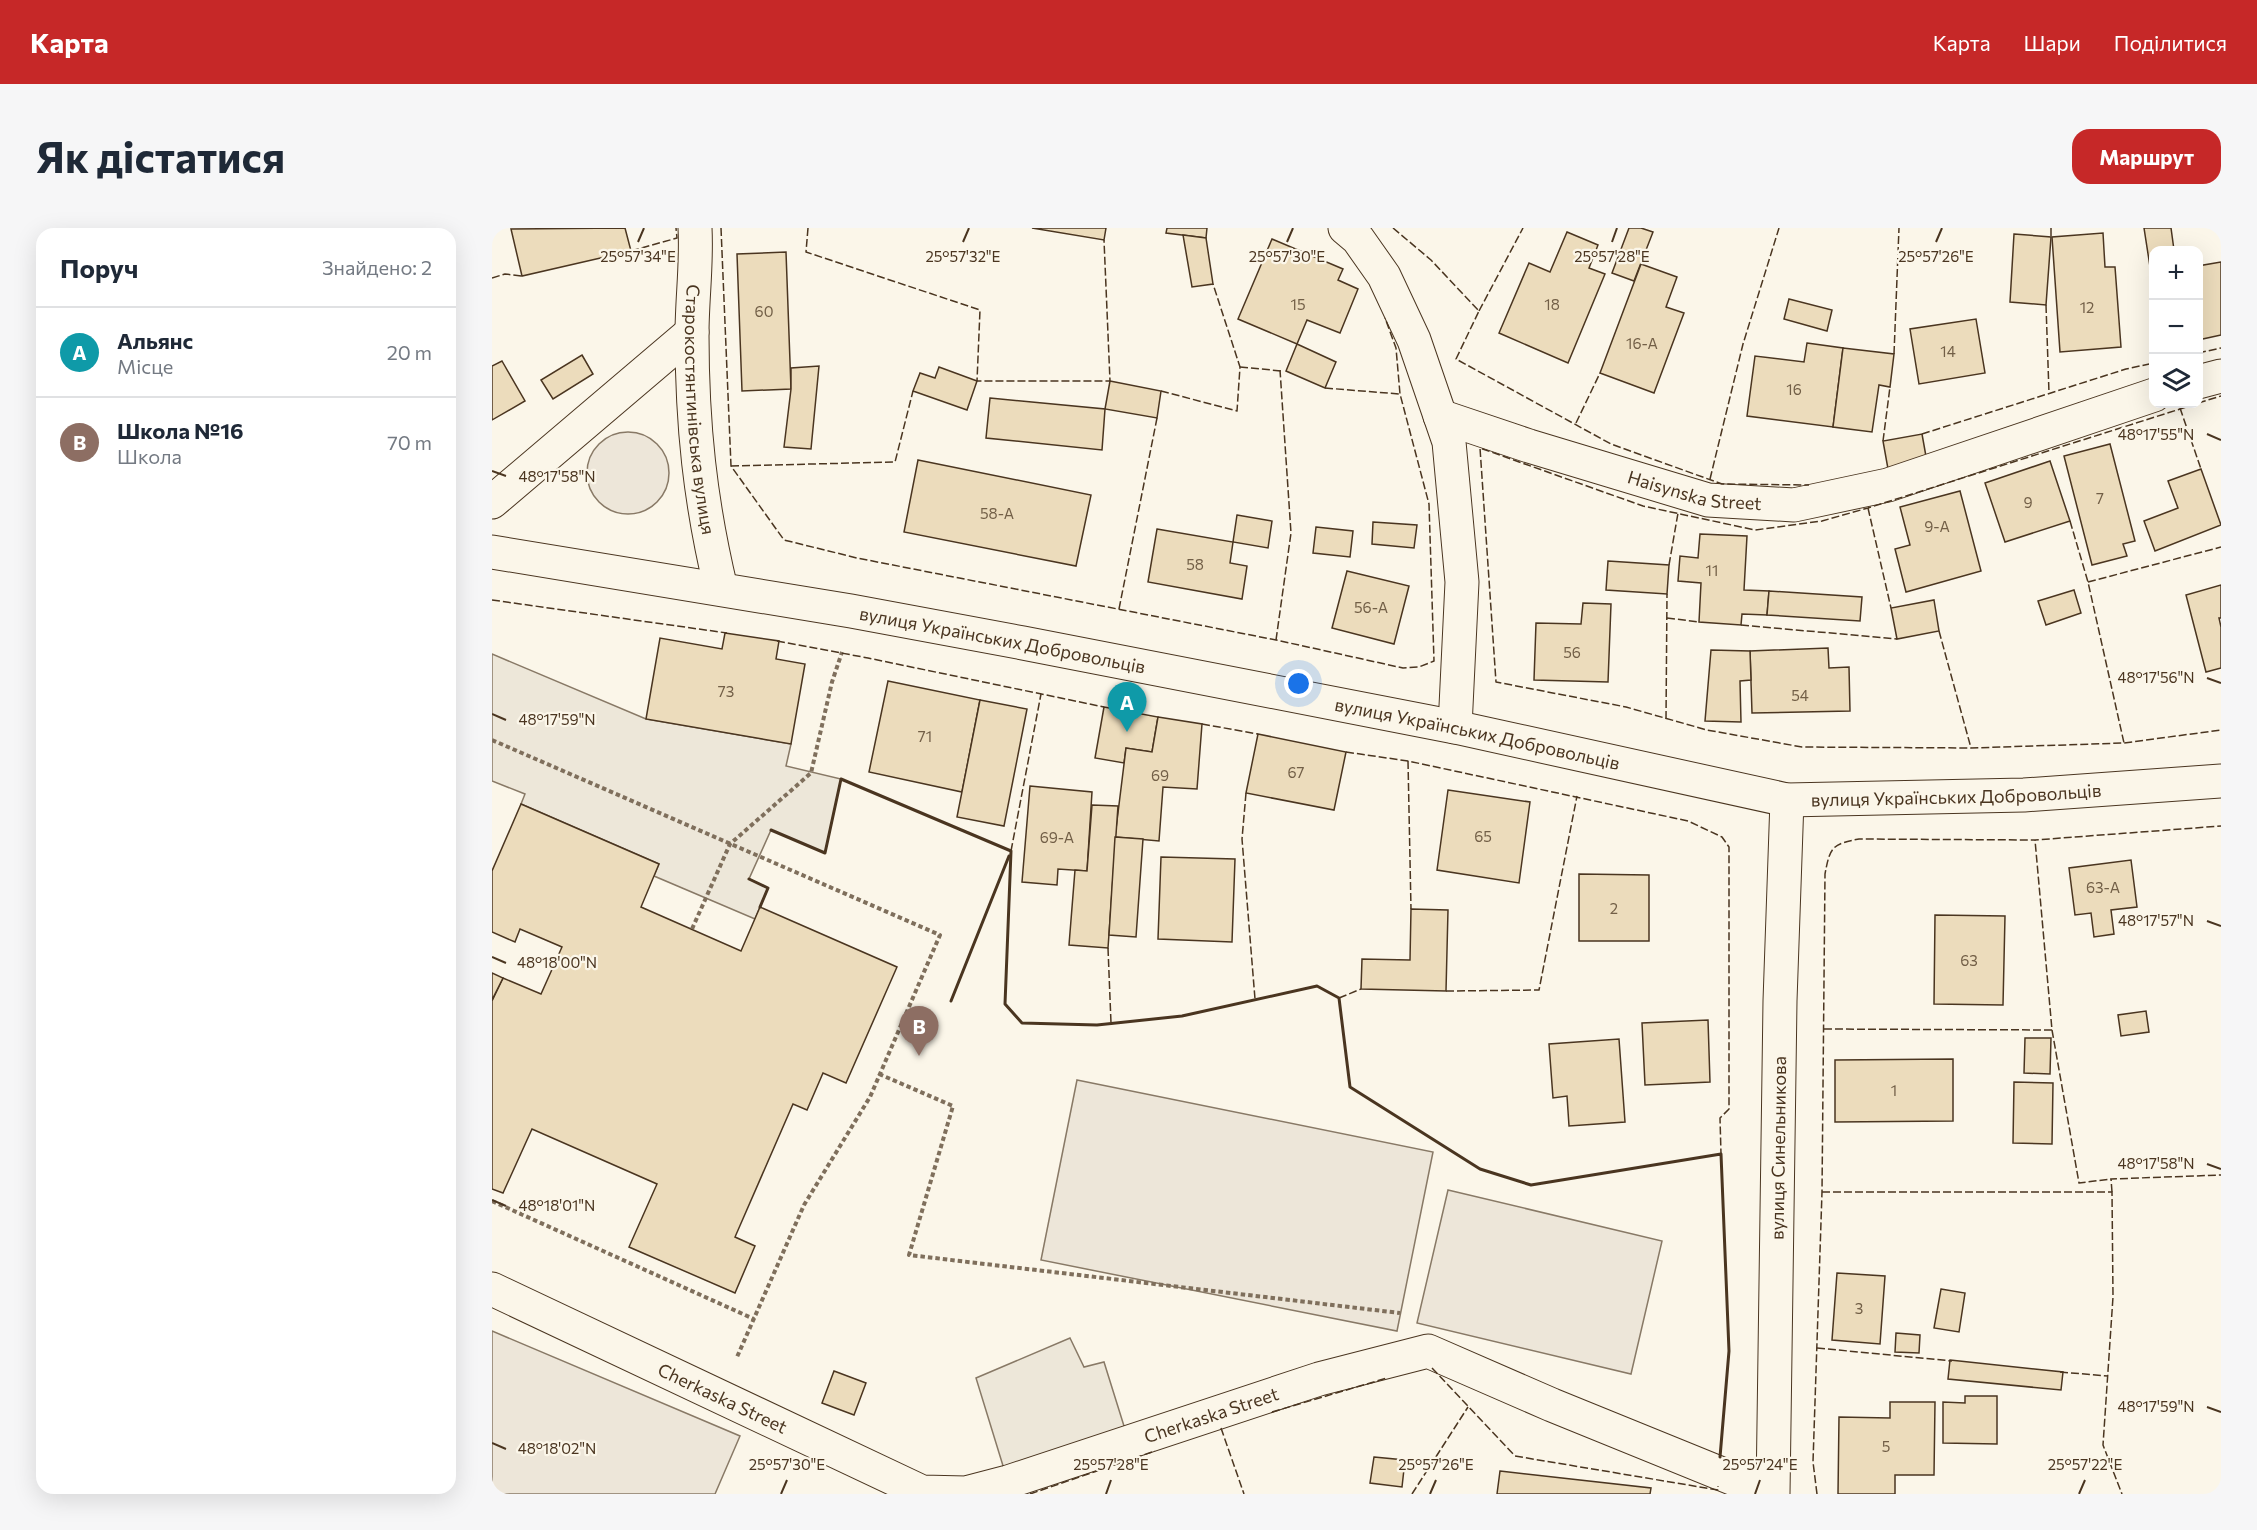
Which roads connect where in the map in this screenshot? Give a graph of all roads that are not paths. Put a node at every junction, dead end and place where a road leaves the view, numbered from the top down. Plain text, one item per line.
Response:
1 (695, 228) edge
2 (1345, 228) edge
3 (692, 332) junction
4 (2221, 376) edge
5 (2203, 381) edge
6 (2149, 396) edge
7 (1440, 416) junction
8 (492, 502) edge
9 (492, 552) edge
10 (722, 589) junction
11 (1455, 727) junction
12 (2221, 781) edge
13 (1787, 800) junction
14 (492, 1289) edge
15 (1772, 1494) edge

1 - 3 street, Старокостянтинівська вулиця
2 - 7 street
3 - 8 street
3 - 10 street, Старокостянтинівська вулиця
4 - 5 street
6 - 7 street, Haisynska Street
7 - 11 street
9 - 10 street, вулиця Українських Добровольців
10 - 11 street, вулиця Українських Добровольців
11 - 13 street, вулиця Українських Добровольців
12 - 13 street, вулиця Українських Добровольців
13 - 15 street, вулиця Синельникова
14 - 15 street, Cherkaska Street

